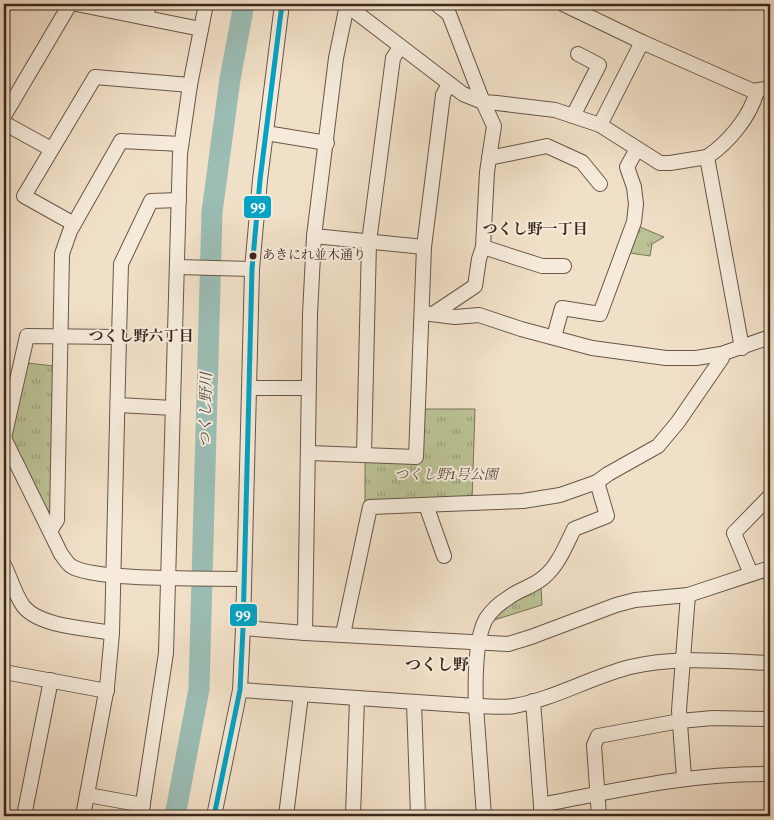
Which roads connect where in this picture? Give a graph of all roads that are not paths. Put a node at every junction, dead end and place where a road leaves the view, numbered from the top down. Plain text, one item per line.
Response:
1 (70, 4) edge
2 (76, 4) edge
3 (149, 4) edge
4 (206, 4) edge
5 (282, 4) edge
6 (347, 4) edge
7 (436, 4) edge
8 (564, 4) edge
9 (146, 18) junction
10 (201, 29) junction
11 (642, 42) junction
12 (400, 47) junction
13 (583, 54) dead end
14 (449, 84) junction
15 (190, 85) junction
16 (764, 90) edge
17 (483, 102) junction
18 (4, 116) edge
19 (573, 116) junction
20 (4, 124) edge
21 (600, 125) junction
22 (266, 133) junction
23 (326, 143) junction
24 (181, 144) junction
25 (51, 149) junction
26 (636, 149) junction
27 (707, 156) junction
28 (489, 158) junction
29 (600, 184) dead end
30 (179, 200) junction
31 (74, 224) junction
32 (314, 236) junction
33 (369, 242) junction
34 (424, 247) junction
35 (483, 247) junction
36 (564, 266) dead end
37 (177, 267) junction
38 (252, 268) junction
39 (428, 314) junction
40 (61, 336) junction
41 (119, 337) junction
42 (554, 337) junction
43 (770, 337) edge
44 (742, 348) junction
45 (721, 354) junction
46 (249, 388) junction
47 (308, 388) junction
48 (118, 405) junction
49 (173, 408) junction
50 (4, 438) edge
51 (309, 453) junction
52 (364, 454) junction
53 (597, 482) junction
54 (770, 496) edge
55 (426, 504) junction
56 (50, 531) junction
57 (444, 556) dead end
58 (4, 565) edge
59 (770, 568) edge
60 (751, 574) junction
61 (112, 576) junction
62 (168, 577) junction
63 (244, 578) junction
64 (688, 595) junction
65 (243, 628) junction
66 (112, 633) junction
67 (305, 633) junction
68 (343, 634) junction
69 (478, 643) junction
70 (683, 660) junction
71 (770, 663) edge
72 (4, 672) edge
73 (51, 680) junction
74 (240, 690) junction
75 (107, 691) junction
76 (301, 695) junction
77 (357, 699) junction
78 (533, 701) junction
79 (414, 703) junction
80 (476, 706) junction
81 (770, 719) edge
82 (680, 721) junction
83 (770, 774) edge
84 (684, 778) junction
85 (598, 793) junction
86 (88, 795) junction
87 (142, 811) edge
88 (541, 811) edge
89 (24, 816) edge
90 (83, 816) edge
91 (214, 816) edge
92 (286, 816) edge
93 (353, 816) edge
94 (418, 816) edge
95 (484, 816) edge
96 (599, 816) edge

1 - 18 street
2 - 9 street
3 - 9 street
4 - 10 street
5 - 22 street
6 - 12 street
6 - 23 street
7 - 17 street
8 - 11 street
9 - 10 street
10 - 15 street
11 - 16 street
11 - 21 street
12 - 14 street
12 - 33 street
13 - 19 street
14 - 17 street
14 - 34 street
15 - 24 street
15 - 25 street
16 - 27 street
17 - 19 street
17 - 28 street
19 - 21 street
20 - 25 street
21 - 26 street
22 - 23 street
22 - 38 street
23 - 32 street
24 - 30 street
24 - 31 street
25 - 31 street
26 - 27 street
26 - 42 street
27 - 44 street
28 - 29 street
28 - 35 street
30 - 37 street
30 - 41 street
31 - 40 street
32 - 33 street
32 - 47 street
33 - 34 street
33 - 52 street
34 - 39 street
35 - 36 street
35 - 39 street
37 - 38 street
37 - 49 street
38 - 46 street
39 - 42 street
39 - 52 street
40 - 41 street
40 - 50 street
40 - 56 street
41 - 48 street
42 - 45 street
43 - 44 street
44 - 45 street
45 - 53 street
46 - 47 street
46 - 63 street
47 - 51 street
48 - 49 street
48 - 61 street
49 - 62 street
50 - 56 street
51 - 52 street
51 - 67 street
53 - 55 street
53 - 69 street
54 - 60 street
55 - 57 street
55 - 68 street
56 - 61 street
58 - 66 street
59 - 60 street
60 - 64 street
61 - 62 street
61 - 66 street
62 - 63 street
62 - 87 street
63 - 65 street
64 - 69 street
64 - 70 street
65 - 67 street
65 - 74 street
66 - 75 street
67 - 68 street
68 - 69 street
69 - 80 street
70 - 71 street
70 - 78 street
70 - 82 street
72 - 73 street
73 - 75 street
73 - 89 street
74 - 76 street
74 - 91 street
75 - 86 street
76 - 77 street
76 - 92 street
77 - 79 street
77 - 93 street
78 - 80 street
78 - 88 street
79 - 80 street
79 - 94 street
80 - 95 street
81 - 82 street
82 - 84 street
82 - 85 street
83 - 84 street
84 - 85 street
85 - 88 street
85 - 96 street
86 - 87 street
86 - 90 street

